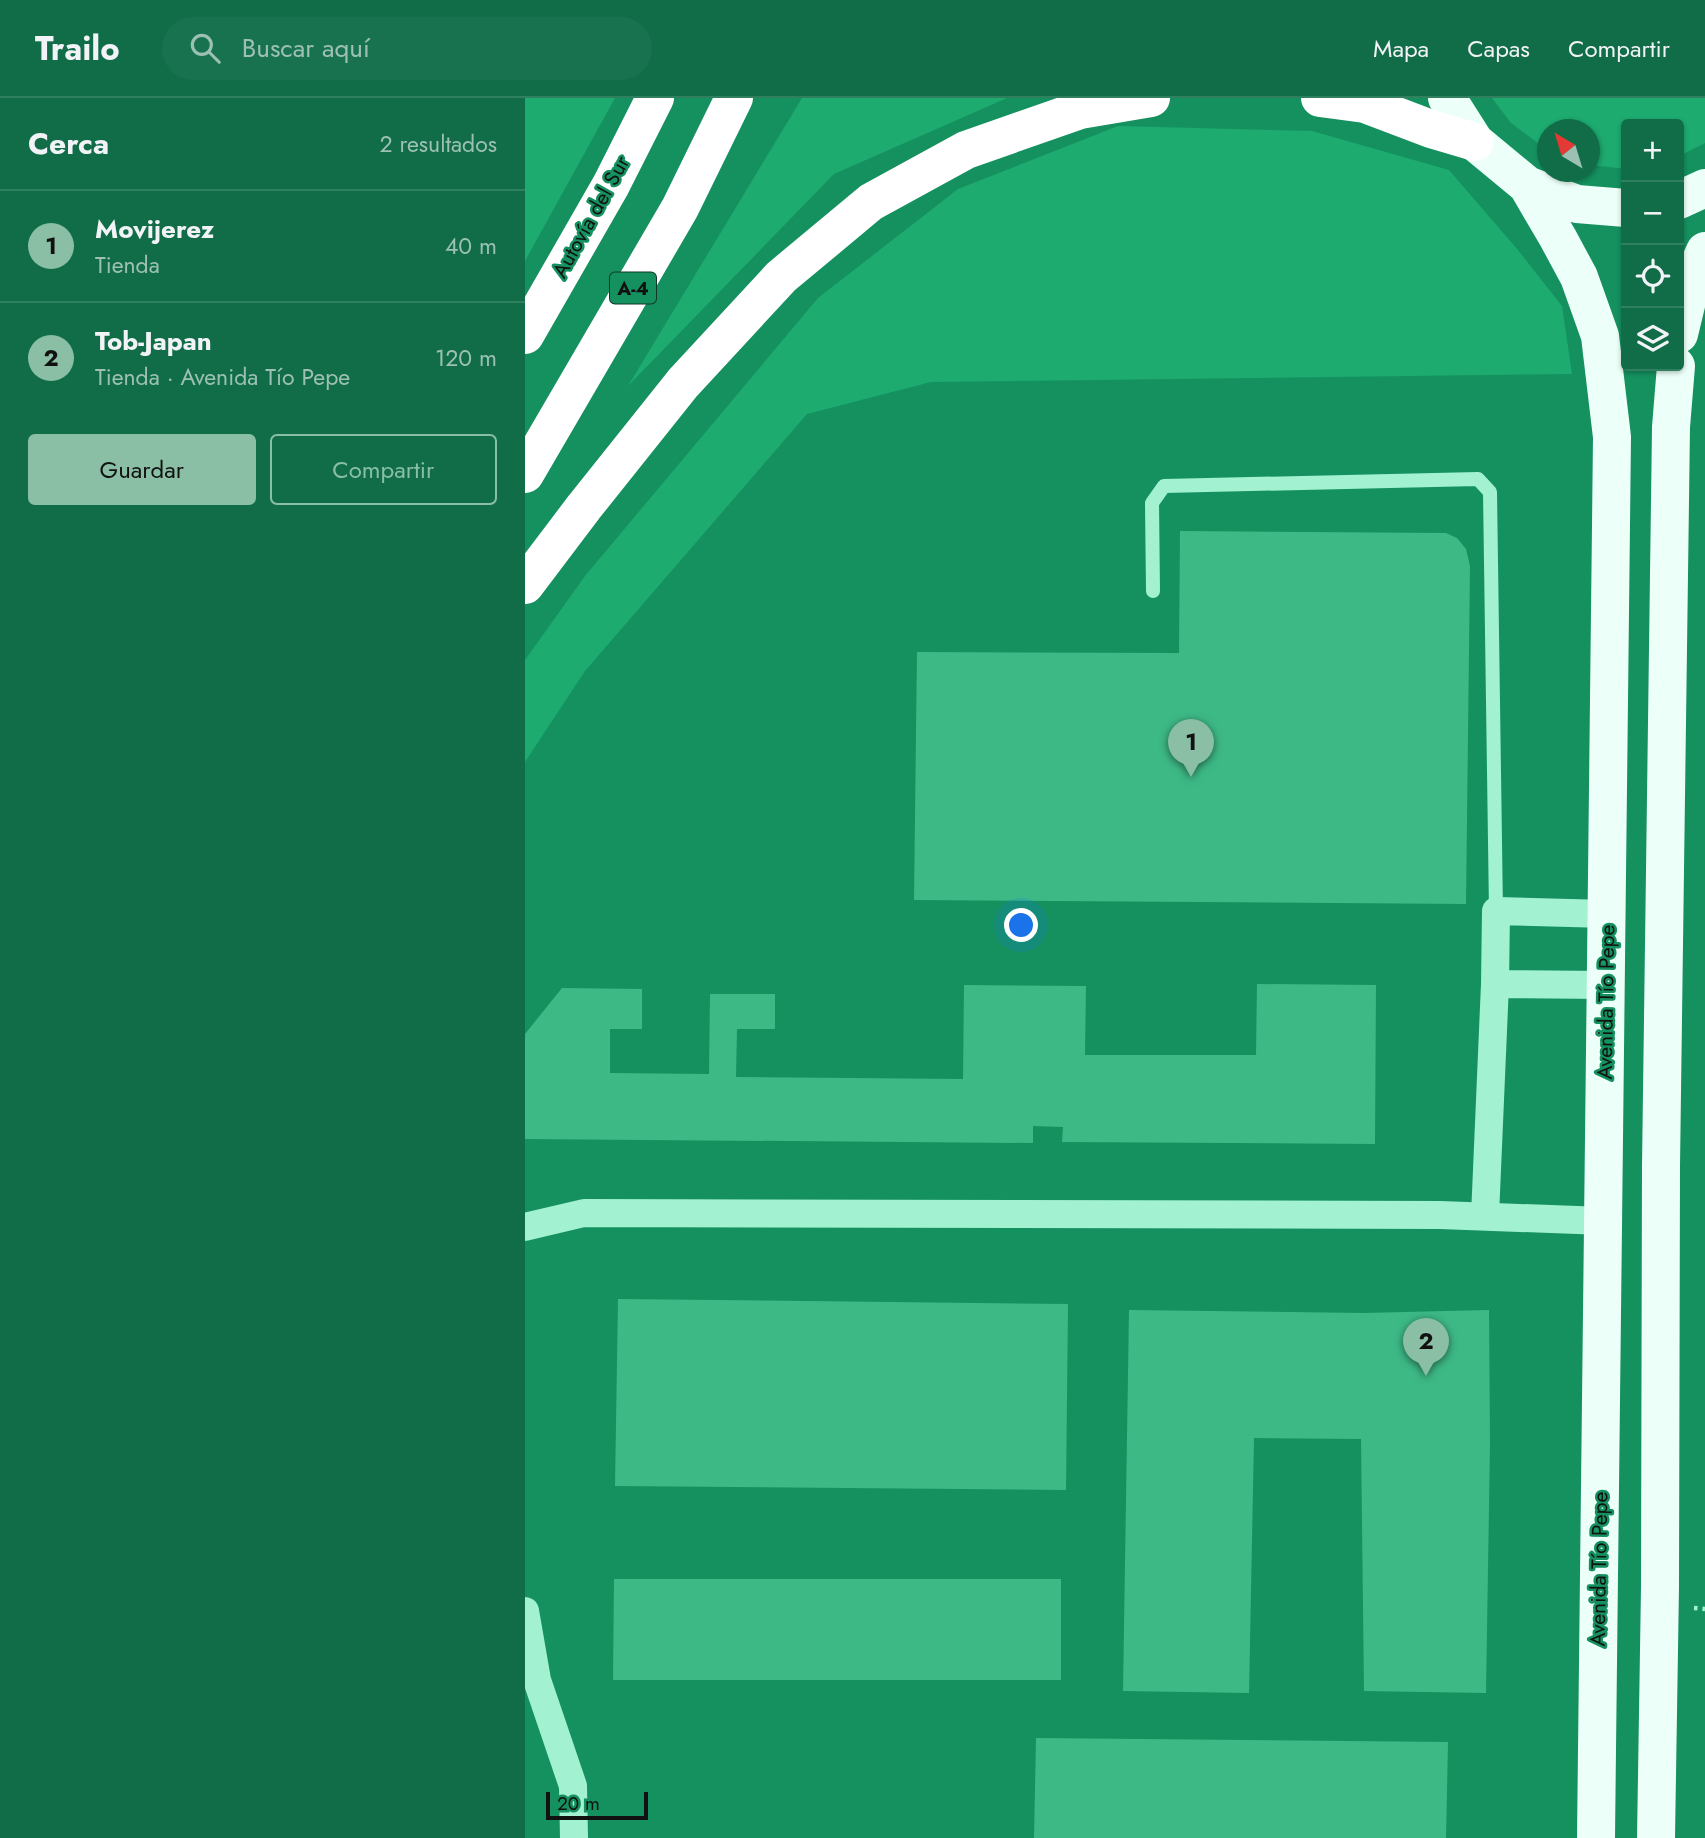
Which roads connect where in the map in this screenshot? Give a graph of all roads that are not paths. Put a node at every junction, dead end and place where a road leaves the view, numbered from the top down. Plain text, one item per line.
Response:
1 (655, 98) edge
2 (734, 98) edge
3 (1151, 98) edge
4 (1320, 98) edge
5 (1447, 98) edge
6 (1475, 142) junction
7 (1527, 184) junction
8 (1705, 188) edge
9 (1684, 198) edge
10 (1621, 208) edge
11 (1705, 251) edge
12 (1684, 313) edge
13 (525, 335) edge
14 (1676, 371) edge
15 (525, 474) edge
16 (525, 586) edge
17 (1153, 591) dead end
18 (1496, 911) junction
19 (1607, 914) junction
20 (1495, 984) junction
21 (1605, 985) junction
22 (1485, 1216) junction
23 (1604, 1221) junction
24 (525, 1227) edge
25 (525, 1611) edge
26 (574, 1838) edge
27 (1596, 1838) edge
28 (1656, 1838) edge

1 - 13 highway, Autovía del Sur
2 - 15 highway, A-4
3 - 16 highway
4 - 6 highway
5 - 6 main road
6 - 7 main road
7 - 10 main road
7 - 19 main road, Avenida Tío Pepe
8 - 9 main road
11 - 12 main road
14 - 28 main road
17 - 18 lane
18 - 19 street
18 - 20 street
19 - 21 main road, Avenida Tío Pepe
20 - 21 street
20 - 22 street
21 - 23 main road, Avenida Tío Pepe
22 - 23 street
22 - 24 street
23 - 27 main road, Avenida Tío Pepe
25 - 26 street

